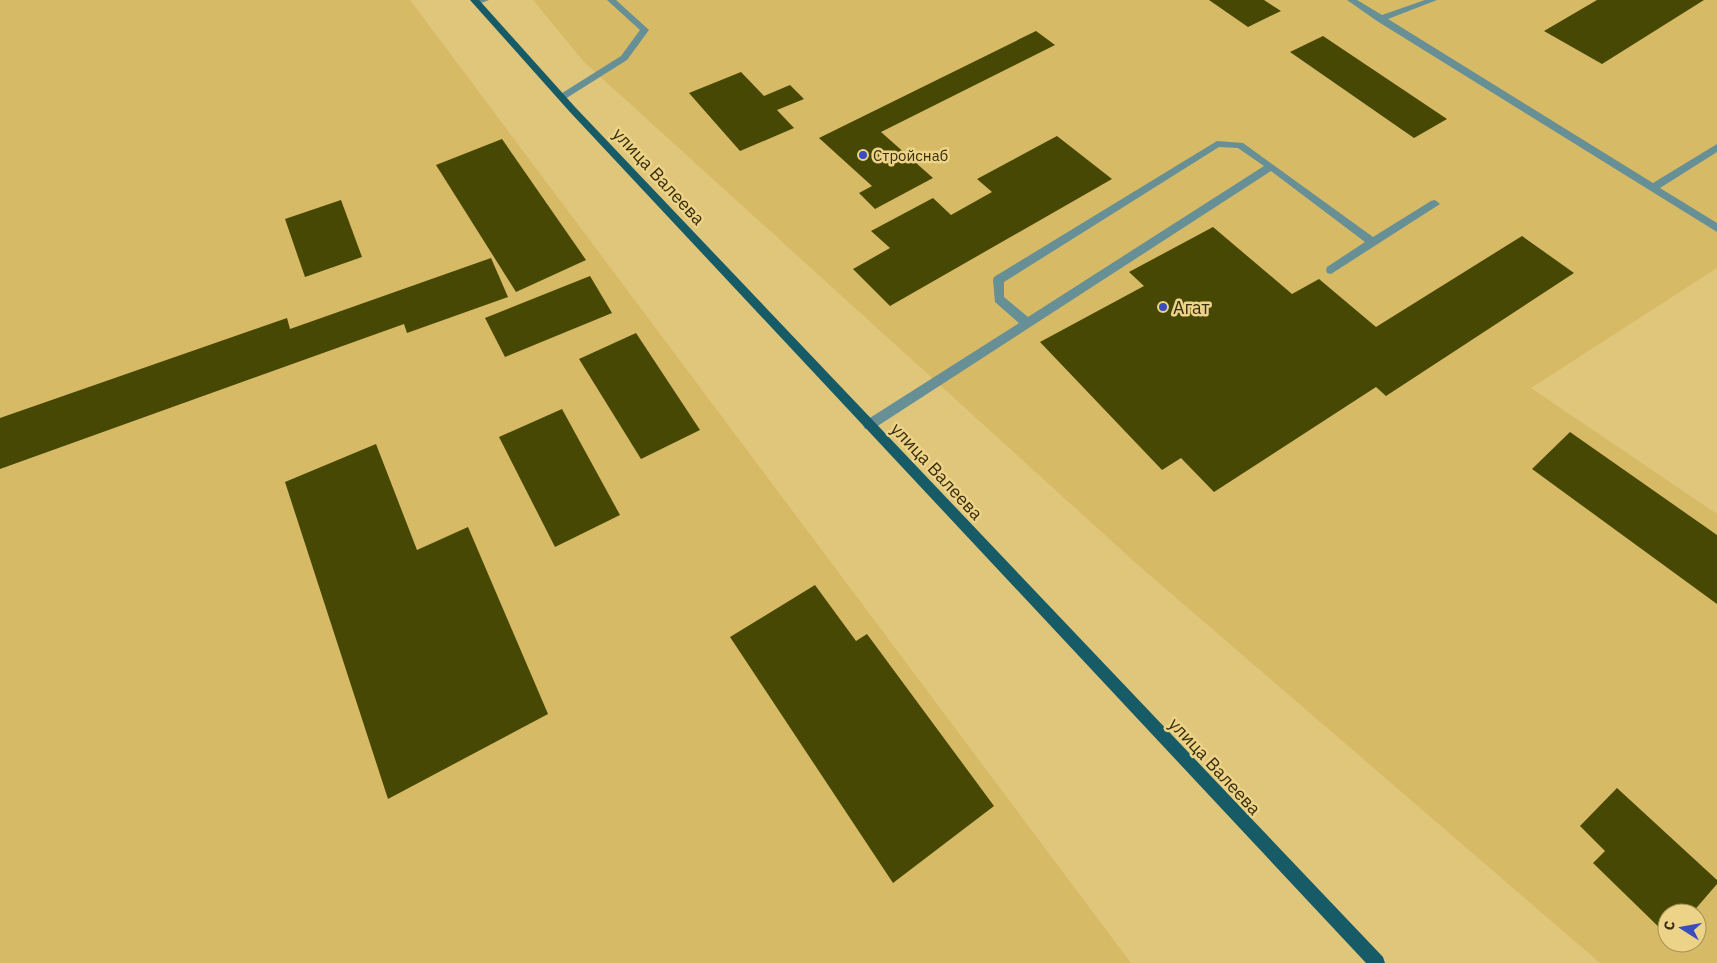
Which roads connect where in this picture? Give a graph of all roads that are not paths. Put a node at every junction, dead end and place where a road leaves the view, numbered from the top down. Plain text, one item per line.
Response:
1 (611, 0) edge
2 (1351, 0) edge
3 (1433, 0) edge
4 (479, 1) edge
5 (1380, 19) junction
6 (562, 97) junction
7 (1717, 147) edge
8 (1271, 166) junction
9 (1652, 188) junction
10 (1435, 204) dead end
11 (1717, 228) edge
12 (1373, 242) junction
13 (1331, 270) dead end
14 (1026, 323) junction
15 (869, 425) junction
16 (1376, 963) edge

1 - 6 lane
2 - 5 lane
3 - 5 lane
4 - 6 main road, улица Валеева
5 - 9 lane
6 - 15 main road, улица Валеева
7 - 9 lane
8 - 12 lane
8 - 14 lane
8 - 14 lane
9 - 11 lane
10 - 12 lane
12 - 13 lane
14 - 15 lane
15 - 16 main road, улица Валеева

